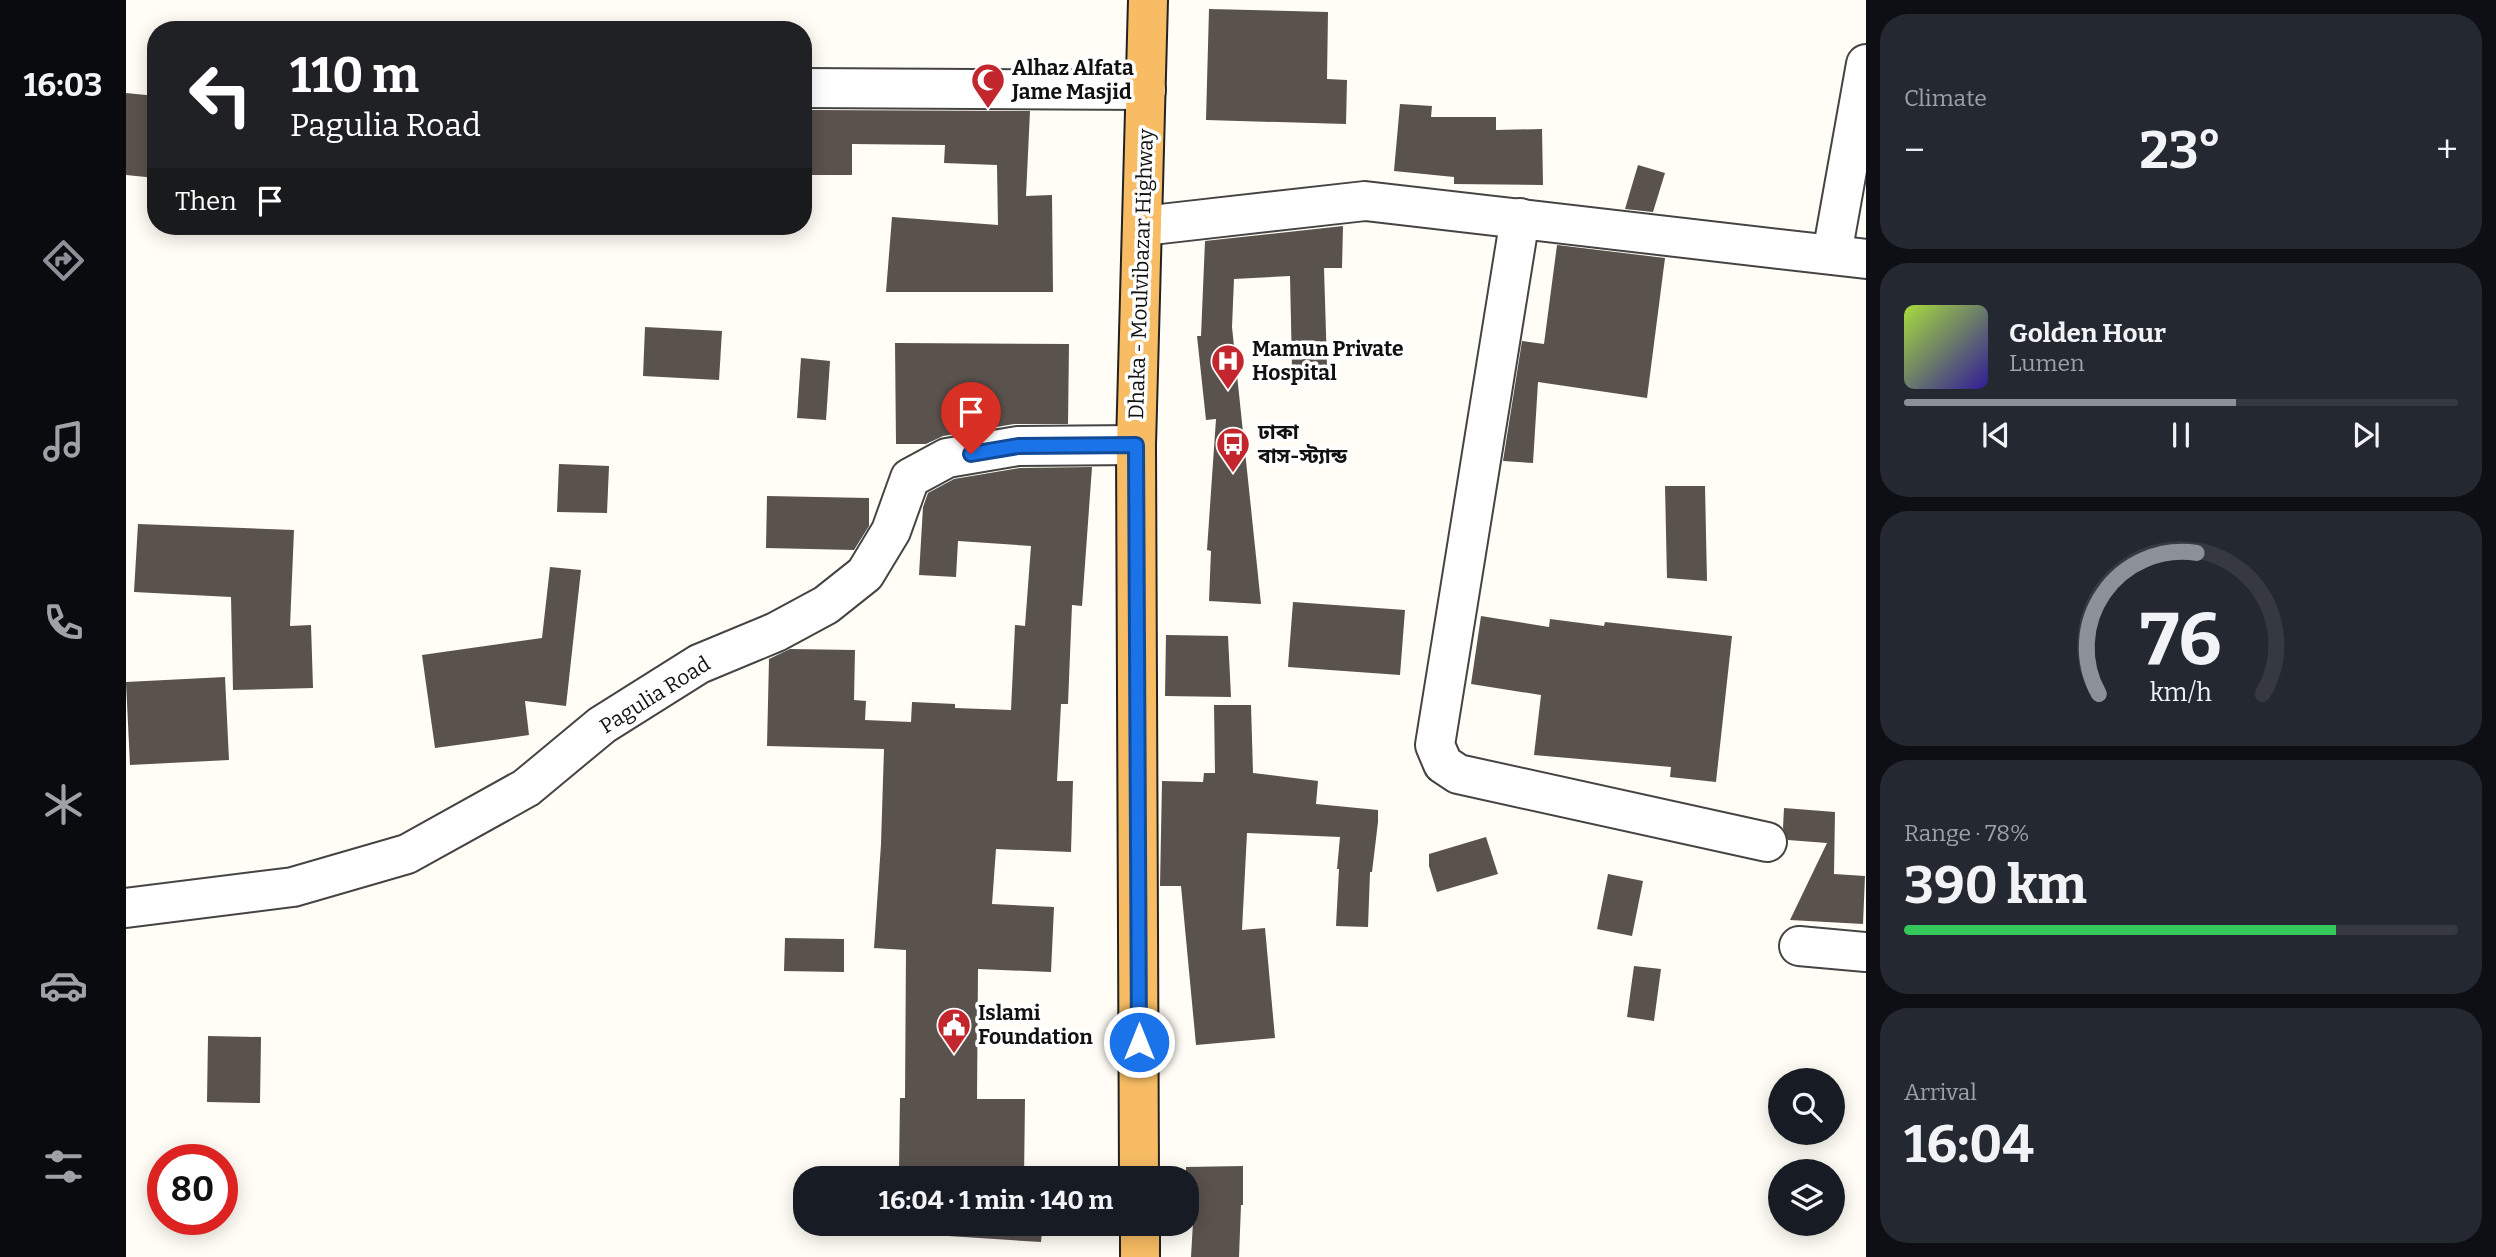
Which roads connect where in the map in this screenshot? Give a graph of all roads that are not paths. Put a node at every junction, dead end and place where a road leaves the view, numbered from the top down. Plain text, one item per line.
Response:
1 (1149, 0) edge
2 (1866, 64) edge
3 (812, 88) edge
4 (1146, 90) junction
5 (1520, 218) junction
6 (1143, 226) junction
7 (1849, 256) edge
8 (1136, 445) junction
9 (1767, 842) dead end
10 (126, 908) edge
11 (1799, 946) dead end
12 (1866, 952) edge
13 (1139, 1166) edge
14 (1140, 1236) edge
15 (1140, 1257) edge

1 - 4 highway, Dhaka - Moulvibazar Highway
2 - 7 street
3 - 4 street
4 - 6 highway, Dhaka - Moulvibazar Highway
5 - 6 street
5 - 7 street
5 - 9 street
6 - 8 highway, Dhaka - Moulvibazar Highway
8 - 10 street, Pagulia Road
8 - 13 highway, Dhaka - Moulvibazar Highway
11 - 12 street
14 - 15 highway

